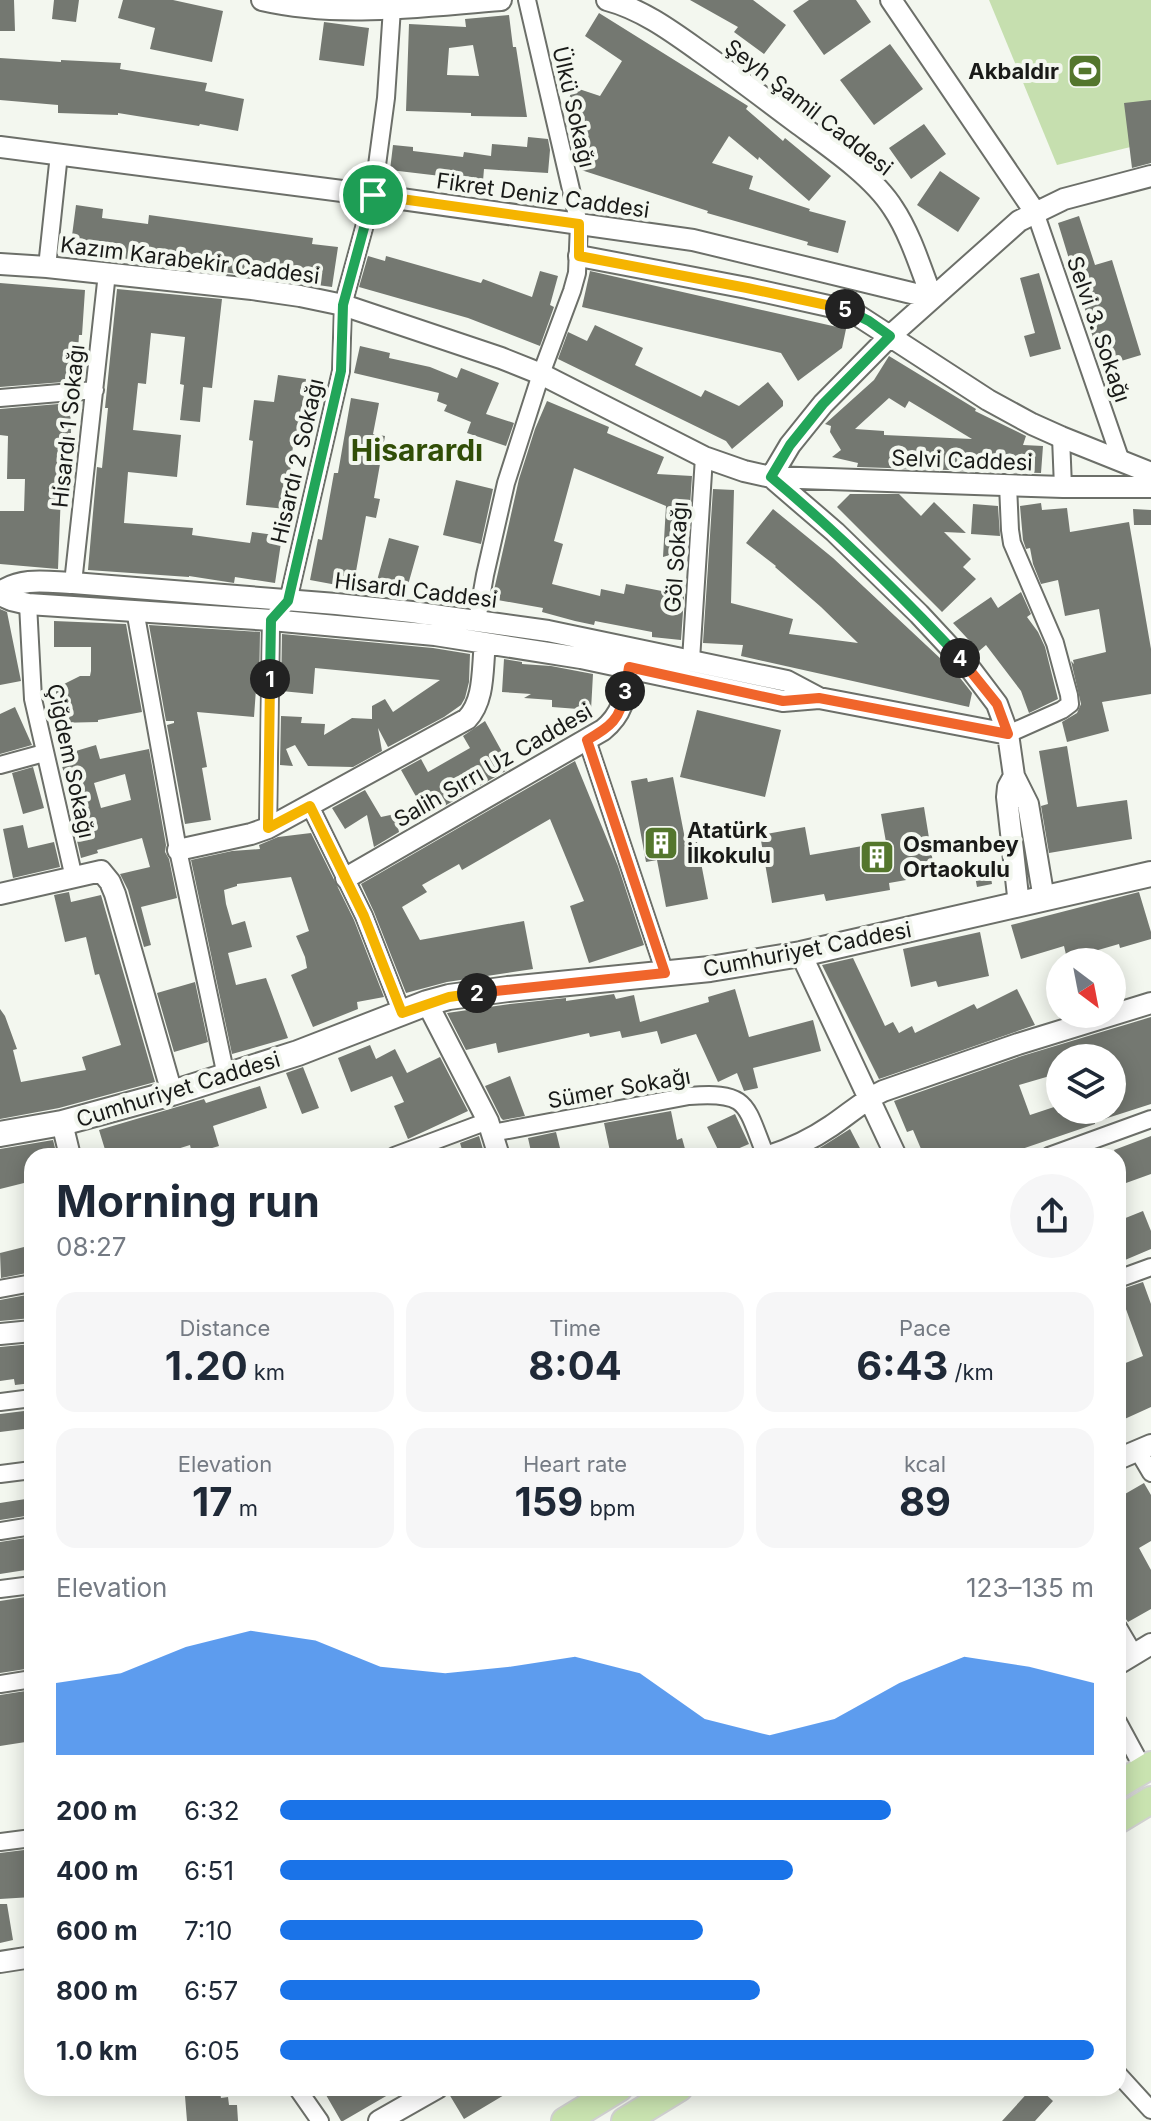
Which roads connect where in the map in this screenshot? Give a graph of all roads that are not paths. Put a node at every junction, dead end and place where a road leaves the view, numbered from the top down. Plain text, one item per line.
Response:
1 (262, 0) edge
2 (501, 0) edge
3 (527, 0) edge
4 (607, 0) edge
5 (891, 0) edge
6 (392, 8) junction
7 (0, 147) edge
8 (59, 154) junction
9 (1151, 176) edge
10 (373, 195) junction
11 (1035, 212) junction
12 (579, 224) junction
13 (579, 256) junction
14 (0, 264) edge
15 (47, 267) junction
16 (107, 273) junction
17 (932, 298) junction
18 (343, 305) junction
19 (890, 336) junction
20 (541, 374) junction
21 (95, 390) junction
22 (0, 398) edge
23 (1061, 437) junction
24 (704, 457) junction
25 (1121, 461) junction
26 (1151, 473) edge
27 (771, 477) junction
28 (1008, 485) junction
29 (1063, 487) junction
30 (1151, 487) edge
31 (73, 583) junction
32 (0, 594) edge
33 (288, 601) junction
34 (28, 604) junction
35 (135, 610) junction
36 (271, 620) junction
37 (477, 620) junction
38 (485, 643) junction
39 (691, 660) junction
40 (629, 667) junction
41 (819, 698) junction
42 (1008, 734) junction
43 (587, 740) junction
44 (44, 753) junction
45 (0, 765) edge
46 (1014, 776) junction
47 (310, 806) junction
48 (268, 828) junction
49 (178, 850) junction
50 (1151, 874) edge
51 (74, 878) junction
52 (346, 878) junction
53 (0, 894) edge
54 (1044, 899) junction
55 (1019, 905) junction
56 (801, 954) junction
57 (665, 973) junction
58 (427, 1003) junction
59 (1151, 1003) edge
60 (402, 1013) junction
61 (226, 1076) junction
62 (172, 1093) junction
63 (869, 1097) junction
64 (1151, 1119) edge
65 (62, 1123) junction
66 (490, 1127) junction
67 (0, 1134) edge
68 (68, 1148) edge
69 (420, 1148) edge
70 (497, 1148) edge
71 (764, 1148) edge
72 (798, 1148) edge
73 (892, 1148) edge
74 (1071, 1148) edge
75 (1151, 1267) edge
76 (1126, 1276) edge
77 (24, 1284) edge
78 (0, 1289) edge
79 (24, 1332) edge
80 (0, 1334) edge
81 (24, 1399) edge
82 (0, 1402) edge
83 (1144, 1448) edge
84 (24, 1471) edge
85 (1151, 1473) edge
86 (0, 1474) edge
87 (24, 1527) edge
88 (0, 1531) edge
89 (24, 1586) edge
90 (0, 1589) edge
91 (24, 1680) edge
92 (0, 1684) edge
93 (1126, 1734) edge
94 (1148, 1768) edge
95 (1126, 1780) edge
96 (1151, 1800) edge
97 (1126, 1815) edge
98 (24, 1839) edge
99 (0, 1842) edge
100 (24, 1958) edge
101 (0, 1962) edge
102 (1126, 2083) edge
103 (303, 2096) edge
104 (423, 2096) edge
105 (606, 2096) edge
106 (666, 2096) edge
107 (1151, 2110) edge
108 (320, 2121) edge
109 (379, 2121) edge
110 (565, 2121) edge
111 (625, 2121) edge

1 - 6 street
2 - 6 street
3 - 12 street, Ülkü Sokağı
4 - 17 street, Şeyh Şamil Caddesi
5 - 11 street
6 - 10 street, Hisardı 2 Sokağı
7 - 8 street, Fikret Deniz Caddesi
8 - 10 street, Fikret Deniz Caddesi
8 - 15 street
9 - 11 street
10 - 12 street, Fikret Deniz Caddesi
10 - 18 street, Hisardı 2 Sokağı
11 - 17 street
11 - 25 street, Selvi 3. Sokağı
12 - 13 street, Ülkü Sokağı
12 - 17 street, Fikret Deniz Caddesi
13 - 19 street
13 - 20 street, Ülkü Sokağı
14 - 15 street, Kazım Karabekir Caddesi
15 - 16 street, Kazım Karabekir Caddesi
16 - 18 street, Kazım Karabekir Caddesi
16 - 21 street, Hisardı 1 Sokağı
17 - 19 street
18 - 20 street, Kazım Karabekir Caddesi
18 - 33 street, Hisardı 2 Sokağı
19 - 23 street
19 - 27 street
20 - 24 street, Kazım Karabekir Caddesi
20 - 37 street, Ülkü Sokağı
21 - 22 street
21 - 31 street, Hisardı 1 Sokağı
23 - 25 street
23 - 29 street
24 - 27 street, Kazım Karabekir Caddesi
24 - 39 street, Göl Sokağı
25 - 26 street
27 - 28 street, Selvi Caddesi
27 - 42 street
28 - 29 street, Selvi Caddesi
28 - 42 street
29 - 30 street, Selvi Caddesi
31 - 32 street, Hisardı Caddesi
31 - 33 street, Hisardı Caddesi
32 - 34 street, Hisardı Caddesi
33 - 36 street, Hisardı 2 Sokağı
33 - 37 street, Hisardı Caddesi
34 - 35 street, Hisardı Caddesi
34 - 44 street, Çiğdem Sokağı
35 - 36 street, Hisardı Caddesi
35 - 49 street
36 - 38 street, Hisardı Caddesi
36 - 48 street
37 - 39 street, Hisardı Caddesi
38 - 40 street, Hisardı Caddesi
38 - 47 street
39 - 41 street, Hisardı Caddesi
40 - 41 street, Hisardı Caddesi
40 - 43 street, Salih Sırrı Uz Caddesi
41 - 42 street, Hisardı Caddesi
42 - 46 street
43 - 52 street, Salih Sırrı Uz Caddesi
43 - 57 street
44 - 45 street
44 - 51 street, Çiğdem Sokağı
46 - 54 street
46 - 55 street
47 - 48 street
47 - 52 street
48 - 49 street
49 - 61 street
50 - 54 main road, Cumhuriyet Caddesi
51 - 53 street
51 - 62 street
52 - 60 street
54 - 55 main road, Cumhuriyet Caddesi
55 - 56 main road, Cumhuriyet Caddesi
56 - 57 main road, Cumhuriyet Caddesi
56 - 63 street
57 - 58 main road, Cumhuriyet Caddesi
58 - 60 main road, Cumhuriyet Caddesi
58 - 66 street
59 - 63 street
60 - 61 main road, Cumhuriyet Caddesi
61 - 62 main road, Cumhuriyet Caddesi
62 - 65 main road, Cumhuriyet Caddesi
63 - 72 street
63 - 73 street
64 - 74 street
65 - 67 main road, Cumhuriyet Caddesi
65 - 68 street
66 - 69 street, Sümer Sokağı
66 - 70 street
66 - 71 street, Sümer Sokağı
75 - 76 street
77 - 78 street
79 - 80 street
81 - 82 street
83 - 85 street
84 - 86 street
87 - 88 street
89 - 90 street
91 - 92 street
93 - 94 street
94 - 95 main road
96 - 97 main road
98 - 99 street
100 - 101 street
102 - 107 street
103 - 108 street
104 - 109 street
105 - 110 main road
106 - 111 main road

